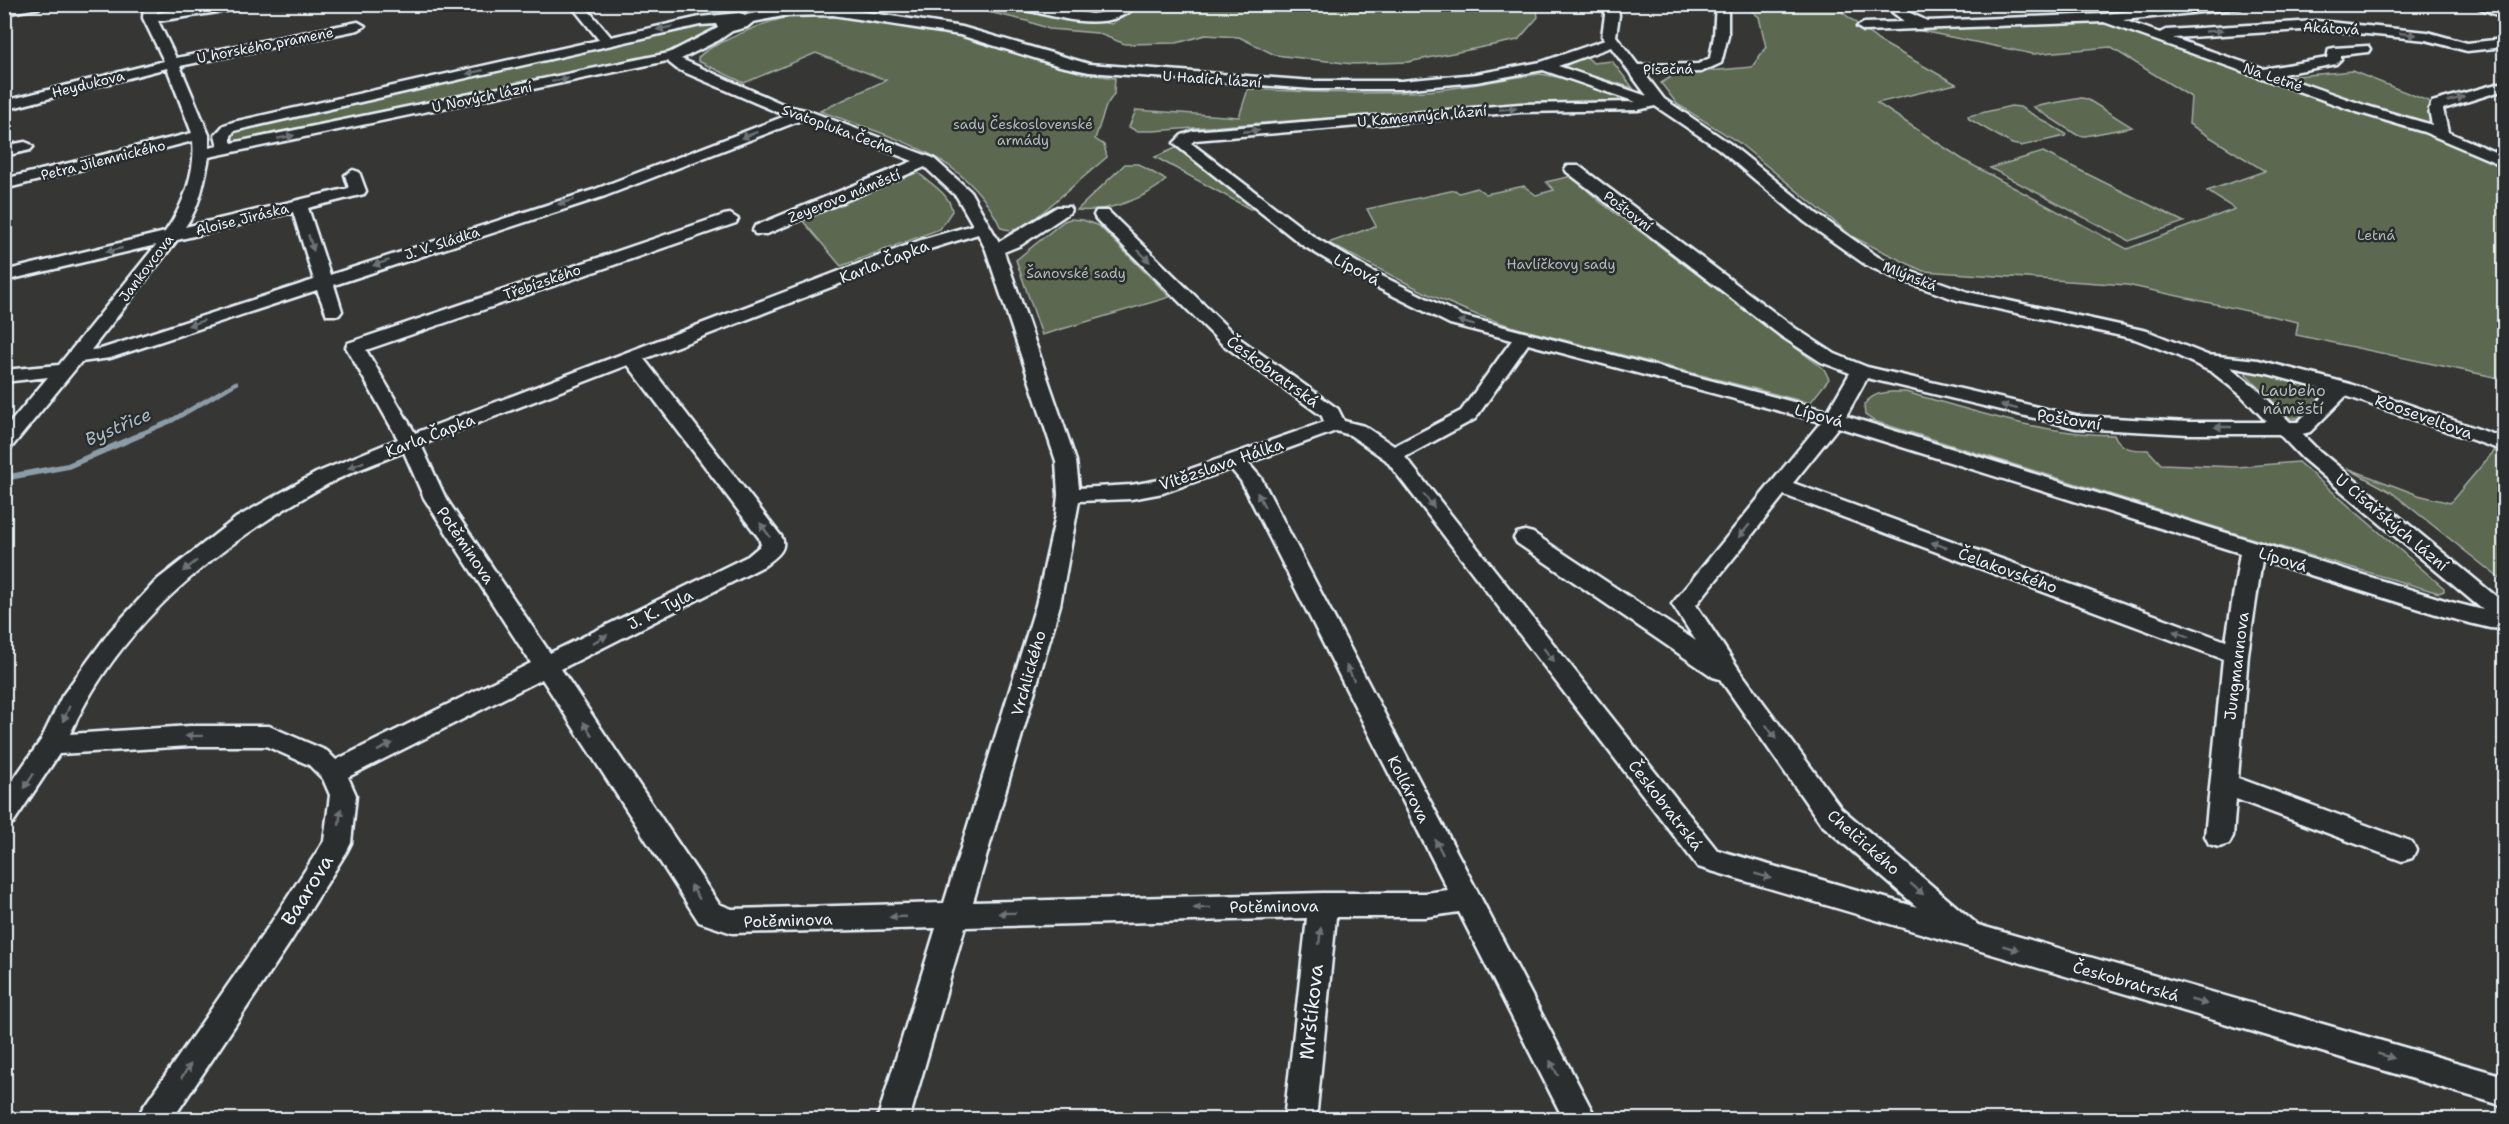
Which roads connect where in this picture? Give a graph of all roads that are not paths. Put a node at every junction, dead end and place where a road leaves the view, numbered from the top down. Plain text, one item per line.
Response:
1 (39, 4) edge
2 (245, 4) edge
3 (576, 4) edge
4 (1014, 4) edge
5 (1132, 4) edge
6 (1610, 4) edge
7 (1722, 4) edge
8 (1900, 4) edge
9 (2241, 4) edge
10 (2476, 4) edge
11 (819, 7) edge
12 (4, 10) edge
13 (150, 11) edge
14 (2505, 14) edge
15 (733, 17) edge
16 (2105, 18) junction
17 (1929, 25) junction
18 (358, 26) dead end
19 (1864, 27) dead end
20 (2155, 34) junction
21 (607, 41) junction
22 (1612, 42) junction
23 (2505, 43) edge
24 (2363, 50) dead end
25 (673, 56) junction
26 (172, 63) junction
27 (1544, 66) junction
28 (1634, 69) junction
29 (2262, 73) junction
30 (2505, 86) edge
31 (1655, 102) junction
32 (4, 106) edge
33 (804, 114) junction
34 (229, 128) junction
35 (2441, 134) junction
36 (1193, 136) joint
37 (201, 141) junction
38 (25, 147) dead end
39 (229, 149) junction
40 (4, 151) edge
41 (927, 161) junction
42 (2505, 161) edge
43 (1573, 169) dead end
44 (353, 175) dead end
45 (4, 184) edge
46 (299, 205) junction
47 (1063, 210) dead end
48 (1102, 215) dead end
49 (730, 219) dead end
50 (981, 228) junction
51 (761, 230) dead end
52 (171, 236) junction
53 (995, 250) junction
54 (4, 276) edge
55 (323, 282) junction
56 (333, 311) dead end
57 (1522, 339) junction
58 (355, 346) joint
59 (632, 357) junction
60 (2204, 361) junction
61 (70, 364) junction
62 (1862, 371) junction
63 (4, 376) edge
64 (2343, 388) junction
65 (1834, 419) junction
66 (1335, 425) junction
67 (2282, 427) junction
68 (410, 442) junction
69 (4, 444) edge
70 (2505, 445) edge
71 (1393, 455) junction
72 (1234, 460) junction
73 (1781, 486) junction
74 (1069, 495) junction
75 (1526, 538) dead end
76 (2252, 549) junction
77 (2505, 615) edge
78 (2505, 621) edge
79 (2236, 654) junction
80 (547, 666) junction
81 (1731, 677) junction
82 (52, 745) junction
83 (333, 773) junction
84 (2224, 784) junction
85 (4, 815) edge
86 (2219, 836) dead end
87 (2402, 850) dead end
88 (1466, 899) junction
89 (1323, 905) junction
90 (956, 915) junction
91 (1970, 936) junction
92 (2505, 1091) edge
93 (153, 1119) edge
94 (893, 1119) edge
95 (1300, 1119) edge
96 (1581, 1119) edge

1 - 12 street
2 - 13 street
3 - 21 street
4 - 5 street
6 - 22 street
7 - 28 street, Písečná
8 - 17 street
9 - 16 street
10 - 14 street
11 - 15 street, U Nových lázní
11 - 27 street, U Hadích lázní
13 - 26 street
15 -> 21 street, U Nových lázní
15 - 25 street, U Nových lázní
16 - 17 street
16 - 20 street, Na Letné
17 - 19 street
18 - 26 street, U horského pramene
20 -> 23 street, Akátová
20 - 29 street, Na Letné
21 -> 34 street, U Nových lázní
22 - 27 street, U Hadích lázní
22 - 28 street
24 - 29 street
25 - 33 street, Svatopluka Čecha
39 -> 25 street, U Nových lázní
26 - 32 street, Heydukova
26 - 37 street
27 - 31 street
28 - 31 street
29 - 35 street, Na Letné
35 -> 30 street
36 -> 31 street, U Kamenných lázní
31 - 60 street, Mlýnská
33 - 41 street, Svatopluka Čecha
33 -> 55 street, J. V. Sládka
34 - 37 street, U Nových lázní
34 - 39 street
35 - 42 street, Na Letné
57 -> 36 street, Lípová
37 - 39 street, U Nových lázní
37 - 45 street, Petra Jilemnického
37 - 52 street, Jankovcova
38 - 40 street
41 - 50 street, Svatopluka Čecha
41 - 51 street, Zeyerovo náměstí
43 - 62 street, Poštovní
44 - 46 street, Aloise Jiráska
46 - 52 street, Aloise Jiráska
46 -> 55 street
47 - 53 street
48 -> 66 street, Českobratrská
49 - 58 street, Třebízského
50 - 53 street, Vrchlického
50 - 59 street, Karla Čapka
52 -> 54 street, Aloise Jiráska
52 - 61 street, Jankovcova
53 - 74 street, Vrchlického
55 - 56 street
55 -> 61 street, J. V. Sládka
57 - 65 street, Lípová
57 - 71 street
58 - 68 street, Potěminova
59 - 68 street, Karla Čapka
80 -> 59 street, J. K. Tyla
60 - 64 street
60 - 67 street
61 - 63 street, J. V. Sládka
61 - 69 street, Jankovcova
62 - 65 street
67 -> 62 street, Poštovní
64 - 67 street
64 - 70 street, Rooseveltova
65 - 73 street, Chelčického
65 - 76 street, Lípová
66 - 71 street, Českobratrská
66 - 72 street, Vítězslava Hálka
67 - 77 street, U Císařských lázní
68 - 80 street, Potěminova
68 -> 82 street, Karla Čapka
71 -> 91 street, Českobratrská
72 - 74 street, Vítězslava Hálka
88 -> 72 street, Kollárova
79 -> 73 street, Čelakovského
73 -> 81 street, Chelčického
74 - 90 street, Vrchlického
75 - 81 street, Chelčického
76 - 78 street, Lípová
76 - 79 street, Jungmannova
79 - 84 street, Jungmannova
83 -> 80 street, J. K. Tyla
90 -> 80 street, Potěminova
81 -> 91 street, Chelčického
83 -> 82 street
82 -> 85 street, Karla Čapka
93 -> 83 street, Baarova
84 - 86 street, Jungmannova
84 - 87 street
88 - 89 street, Potěminova
96 -> 88 street, Kollárova
89 -> 90 street, Potěminova
95 -> 89 street, Mrštíkova
90 - 94 street, Vrchlického
91 -> 92 street, Českobratrská

